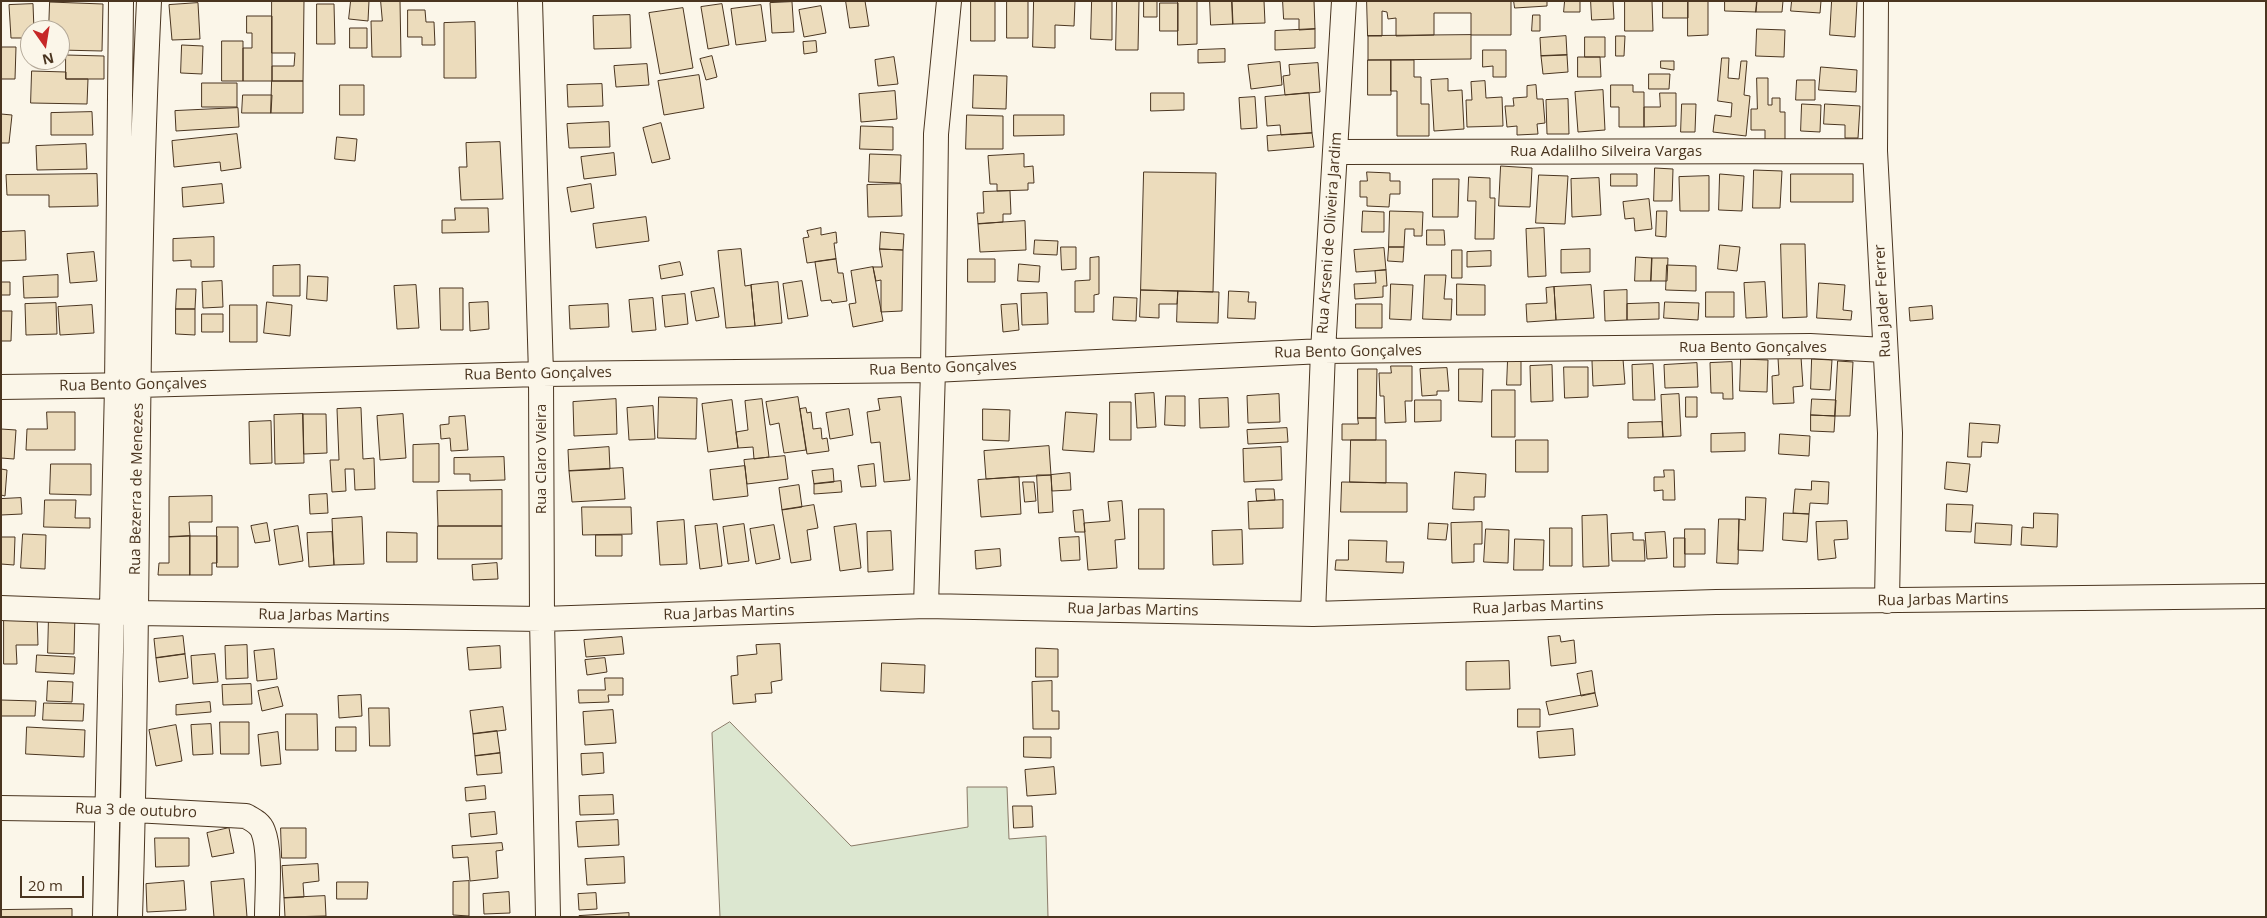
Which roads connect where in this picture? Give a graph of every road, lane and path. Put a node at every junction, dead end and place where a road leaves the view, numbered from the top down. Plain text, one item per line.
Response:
1 (121, 1) edge
2 (150, 1) edge
3 (530, 1) edge
4 (950, 1) edge
5 (1344, 1) edge
6 (1876, 1) edge
7 (1875, 151) junction
8 (1336, 152) junction
9 (1885, 350) junction
10 (1323, 352) junction
11 (933, 370) junction
12 (542, 374) junction
13 (128, 385) junction
14 (1, 387) edge
15 (2266, 596) edge
16 (1887, 601) junction
17 (926, 606) junction
18 (1, 608) edge
19 (112, 612) junction
20 (136, 613) junction
21 (1313, 614) junction
22 (542, 619) junction
23 (1, 808) edge
24 (108, 810) junction
25 (134, 810) junction
26 (105, 917) edge
27 (130, 917) edge
28 (267, 917) edge
29 (548, 917) edge

1 - 13 street, Rua Bezerra de Menezes
2 - 13 street, Rua Bezerra de Menezes
3 - 12 street, Rua Claro Vieira
4 - 11 street
5 - 8 street, Rua Arseni de Oliveira Jardim
6 - 7 street, Rua Jader Ferrer
7 - 8 street, Rua Adalilho Silveira Vargas
7 - 9 street, Rua Jader Ferrer
8 - 10 street, Rua Arseni de Oliveira Jardim
9 - 10 street, Rua Bento Gonçalves
9 - 16 street, Rua Jader Ferrer
10 - 11 street, Rua Bento Gonçalves
10 - 21 street, Rua Arseni de Oliveira Jardim
11 - 12 street, Rua Bento Gonçalves
11 - 17 street
12 - 13 street, Rua Bento Gonçalves
12 - 22 street, Rua Claro Vieira
13 - 14 street, Rua Bento Gonçalves
13 - 19 street, Rua Bezerra de Menezes
13 - 20 street, Rua Bezerra de Menezes
15 - 16 street, Rua Jarbas Martins
16 - 21 street, Rua Jarbas Martins
17 - 21 street, Rua Jarbas Martins
17 - 22 street, Rua Jarbas Martins
18 - 19 street, Rua Jarbas Martins
19 - 20 street, Rua Jarbas Martins
19 - 24 street, Rua Bezerra de Menezes
20 - 22 street, Rua Jarbas Martins
20 - 25 street, Rua Bezerra de Menezes
22 - 29 street, Rua Claro Vieira
23 - 24 street, Rua 3 de outubro
24 - 25 street, Rua 3 de outubro
24 - 26 street, Rua Bezerra de Menezes
25 - 27 street, Rua Bezerra de Menezes
25 - 28 street, Rua 3 de outubro

